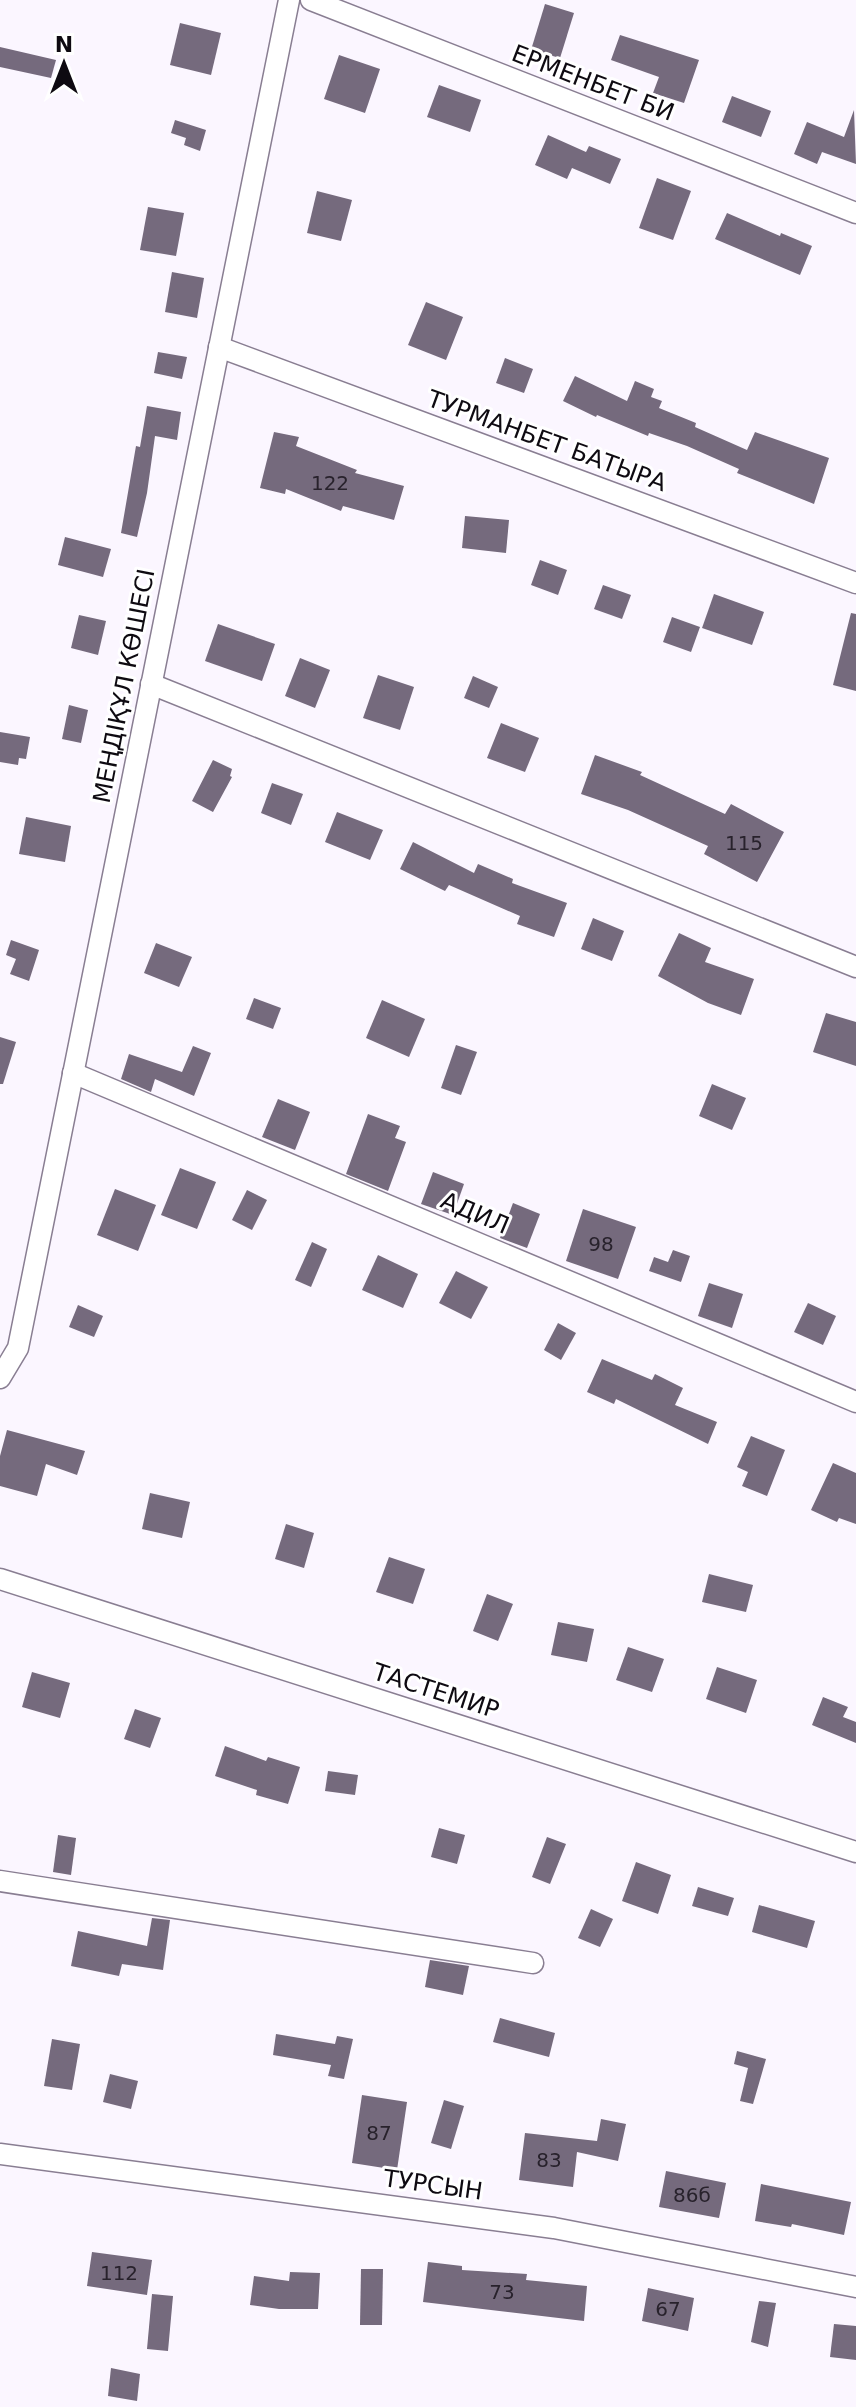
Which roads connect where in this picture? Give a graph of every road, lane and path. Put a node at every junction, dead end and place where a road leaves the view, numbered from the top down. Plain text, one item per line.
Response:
1 (289, 0) edge
2 (311, 0) edge
3 (856, 213) edge
4 (219, 347) junction
5 (856, 583) edge
6 (151, 684) junction
7 (856, 967) edge
8 (73, 1073) junction
9 (0, 1378) edge
10 (856, 1402) edge
11 (0, 1579) edge
12 (856, 1852) edge
13 (0, 1881) edge
14 (533, 1963) dead end
15 (0, 2154) edge
16 (856, 2287) edge

1 - 4 street, МЕҢДІҚҰЛ КӨШЕСІ
2 - 3 street, ЕРМЕНБЕТ БИ
4 - 5 street, ТУРМАНБЕТ БАТЫРА
4 - 6 street, МЕҢДІҚҰЛ КӨШЕСІ
6 - 7 street
6 - 8 street, МЕҢДІҚҰЛ КӨШЕСІ
8 - 9 street, МЕҢДІҚҰЛ КӨШЕСІ
8 - 10 street, АДИЛ
11 - 12 street, ТАСТЕМИР
13 - 14 street
15 - 16 street, ТУРСЫН

